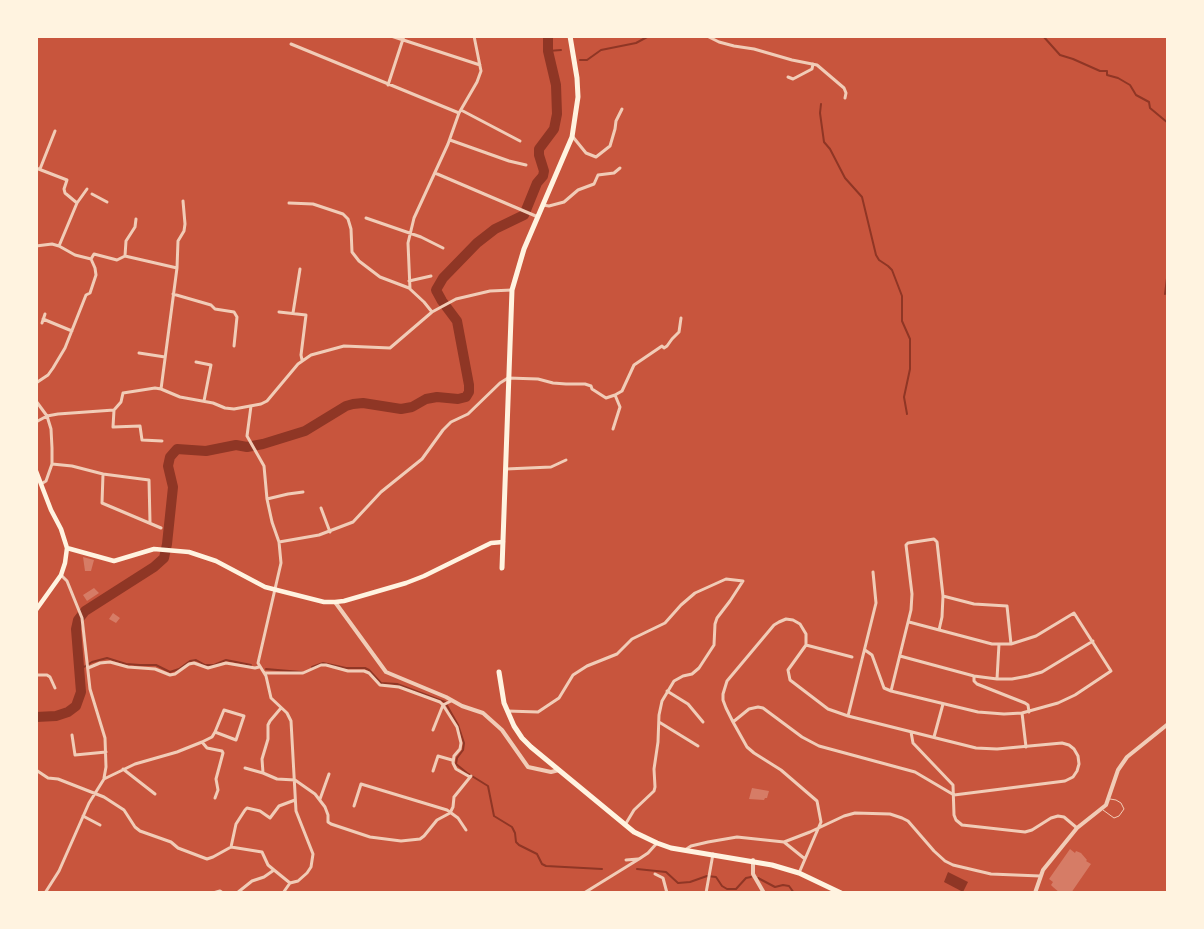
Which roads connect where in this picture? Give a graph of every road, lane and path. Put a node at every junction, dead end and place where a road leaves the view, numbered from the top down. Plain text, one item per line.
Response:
1 (391, 36) edge
2 (474, 36) edge
3 (570, 36) edge
4 (707, 36) edge
5 (404, 38) edge
6 (291, 44) dead end
7 (813, 64) junction
8 (481, 66) junction
9 (788, 77) dead end
10 (388, 84) junction
11 (845, 98) dead end
12 (622, 109) dead end
13 (460, 112) junction
14 (54, 131) dead end
15 (572, 136) junction
16 (450, 140) junction
17 (520, 141) dead end
18 (526, 165) dead end
19 (38, 168) edge
20 (620, 168) dead end
21 (435, 174) junction
22 (87, 189) dead end
23 (92, 194) dead end
24 (183, 201) dead end
25 (107, 202) dead end
26 (78, 203) junction
27 (289, 203) dead end
28 (543, 205) junction
29 (538, 217) junction
30 (366, 218) dead end
31 (136, 219) dead end
32 (410, 234) junction
33 (36, 246) edge
34 (59, 246) junction
35 (443, 248) dead end
36 (125, 256) junction
37 (91, 259) junction
38 (177, 268) junction
39 (300, 270) dead end
40 (431, 276) dead end
41 (409, 281) junction
42 (410, 289) junction
43 (512, 290) junction
44 (173, 294) junction
45 (279, 312) dead end
46 (432, 312) junction
47 (293, 313) junction
48 (45, 314) dead end
49 (681, 318) dead end
50 (72, 332) junction
51 (234, 346) dead end
52 (139, 354) dead end
53 (165, 357) junction
54 (302, 360) junction
55 (196, 362) dead end
56 (508, 378) junction
57 (36, 383) edge
58 (161, 389) junction
59 (615, 395) junction
60 (36, 401) edge
61 (204, 401) junction
62 (251, 406) junction
63 (114, 410) junction
64 (47, 416) junction
65 (36, 422) edge
66 (613, 429) dead end
67 (162, 442) dead end
68 (566, 460) dead end
69 (52, 464) junction
70 (505, 469) junction
71 (36, 471) edge
72 (102, 474) junction
73 (41, 484) junction
74 (303, 492) dead end
75 (267, 499) junction
76 (321, 508) dead end
77 (150, 523) junction
78 (162, 528) dead end
79 (330, 532) junction
80 (279, 542) junction
81 (504, 542) junction
82 (67, 548) junction
83 (502, 568) dead end
84 (873, 572) dead end
85 (61, 575) junction
86 (276, 590) junction
87 (943, 596) junction
88 (336, 602) junction
89 (39, 603) edge
90 (36, 610) edge
91 (909, 622) junction
92 (939, 630) junction
93 (1092, 641) junction
94 (806, 644) junction
95 (999, 644) junction
96 (1011, 644) junction
97 (865, 650) junction
98 (900, 656) junction
99 (852, 657) dead end
100 (259, 666) junction
101 (88, 667) junction
102 (499, 672) dead end
103 (264, 673) junction
104 (36, 675) edge
105 (974, 676) junction
106 (997, 679) junction
107 (55, 688) dead end
108 (667, 691) junction
109 (891, 691) junction
110 (451, 702) junction
111 (943, 704) junction
112 (444, 705) junction
113 (281, 708) junction
114 (506, 711) junction
115 (1030, 712) junction
116 (1022, 713) junction
117 (848, 716) junction
118 (658, 722) junction
119 (703, 722) dead end
120 (733, 722) junction
121 (1168, 724) edge
122 (433, 730) dead end
123 (215, 732) junction
124 (911, 732) junction
125 (72, 735) dead end
126 (934, 737) junction
127 (202, 742) junction
128 (698, 746) dead end
129 (1026, 747) junction
130 (106, 752) junction
131 (452, 760) junction
132 (245, 768) dead end
133 (123, 769) junction
134 (36, 770) edge
135 (559, 770) junction
136 (434, 771) dead end
137 (263, 773) junction
138 (329, 774) dead end
139 (104, 779) junction
140 (295, 780) junction
141 (95, 793) junction
142 (155, 794) dead end
143 (954, 795) junction
144 (215, 798) dead end
145 (320, 799) junction
146 (1109, 799) junction
147 (294, 800) junction
148 (354, 806) dead end
149 (1102, 809) junction
150 (450, 813) junction
151 (83, 816) junction
152 (100, 825) dead end
153 (624, 825) junction
154 (819, 827) junction
155 (1077, 828) junction
156 (466, 830) dead end
157 (784, 842) junction
158 (657, 843) junction
159 (231, 847) junction
160 (684, 850) junction
161 (713, 854) junction
162 (639, 859) junction
163 (805, 859) junction
164 (626, 860) dead end
165 (753, 860) junction
166 (274, 870) junction
167 (799, 873) junction
168 (654, 874) dead end
169 (1040, 876) junction
170 (290, 883) junction
171 (833, 891) edge
172 (45, 893) edge
173 (213, 893) edge
174 (223, 893) edge
175 (237, 893) edge
176 (283, 893) edge
177 (584, 893) edge
178 (667, 893) edge
179 (706, 893) edge
180 (764, 893) edge
181 (841, 893) edge
182 (1035, 893) edge

1 - 5 street
2 - 8 street
3 - 15 highway
4 - 7 street
5 - 8 street
5 - 10 street
6 - 10 street
7 - 9 street
7 - 11 street
8 - 13 street
10 - 13 street
12 - 15 street
13 - 16 street
13 - 17 street
14 - 19 street
15 - 28 highway
16 - 18 street
16 - 21 street
19 - 26 street
20 - 28 street
21 - 29 street
21 - 32 street
22 - 26 street
23 - 25 street
24 - 38 street
26 - 34 street
27 - 42 street
28 - 29 highway
29 - 43 highway
30 - 32 street
31 - 36 street
32 - 35 street
32 - 41 street
33 - 34 street
34 - 37 street
36 - 37 street
36 - 38 street
37 - 50 street
38 - 44 street
39 - 47 street
40 - 41 street
41 - 42 street
42 - 46 street
43 - 46 street
43 - 56 highway
44 - 51 street
44 - 53 street
45 - 47 street
46 - 54 street
47 - 54 street
48 - 50 street
49 - 59 street
50 - 57 street
52 - 53 street
53 - 58 street
54 - 62 street
55 - 61 street
56 - 59 street
56 - 70 highway
56 - 79 street
58 - 61 street
58 - 63 street
59 - 66 street
60 - 64 street
61 - 62 street
62 - 75 street
63 - 64 street
63 - 67 street
64 - 65 street
64 - 69 street
68 - 70 street
69 - 72 street
69 - 73 street
70 - 81 highway
71 - 73 main road
72 - 77 street
72 - 77 street
73 - 82 main road
74 - 75 street
75 - 80 street
76 - 79 street
77 - 78 street
79 - 80 street
80 - 86 street
81 - 83 highway
81 - 88 main road
82 - 85 main road
82 - 86 main road
84 - 97 street
85 - 89 main road
85 - 101 street
86 - 88 main road
86 - 100 street
87 - 91 street
87 - 92 street
87 - 96 street
88 - 110 street
89 - 90 main road
91 - 92 street
91 - 98 street
92 - 95 street
93 - 96 street
93 - 106 street
93 - 115 street
94 - 99 street
94 - 117 street
94 - 120 street
95 - 96 street
95 - 106 street
97 - 109 street
97 - 117 street
98 - 105 street
98 - 109 street
100 - 101 street
100 - 103 street
101 - 130 street
102 - 114 highway
103 - 112 street
103 - 113 street
104 - 107 street
105 - 106 street
105 - 115 street
108 - 114 street
108 - 118 street
108 - 119 street
109 - 111 street
110 - 112 street
110 - 135 street
111 - 116 street
111 - 126 street
112 - 122 street
112 - 131 street
113 - 137 street
113 - 140 street
114 - 135 highway
115 - 116 street
116 - 129 street
117 - 124 street
118 - 128 street
118 - 153 street
120 - 143 street
120 - 154 street
121 - 146 street
123 - 123 street
123 - 127 street
124 - 126 street
124 - 143 street
125 - 130 street
126 - 129 street
127 - 133 street
127 - 144 street
129 - 143 street
130 - 139 street
131 - 136 street
131 - 150 street
132 - 137 street
133 - 139 street
133 - 142 street
134 - 141 street
135 - 153 highway
137 - 140 street
138 - 145 street
139 - 141 street
140 - 145 street
140 - 147 street
141 - 151 street
141 - 159 street
143 - 155 street
145 - 150 street
146 - 149 street
146 - 149 lane
147 - 159 street
147 - 170 street
148 - 150 street
149 - 155 street
150 - 156 street
151 - 152 street
151 - 172 street
153 - 158 highway
154 - 157 street
154 - 163 street
154 - 169 street
155 - 169 street
157 - 160 street
157 - 163 street
158 - 160 highway
158 - 162 street
159 - 166 street
160 - 161 highway
161 - 165 highway
161 - 179 street
162 - 164 street
162 - 177 street
163 - 167 street
165 - 167 highway
165 - 180 street
166 - 170 street
166 - 175 street
167 - 171 highway
168 - 178 street
169 - 182 street
170 - 176 street
171 - 181 highway
173 - 174 street

